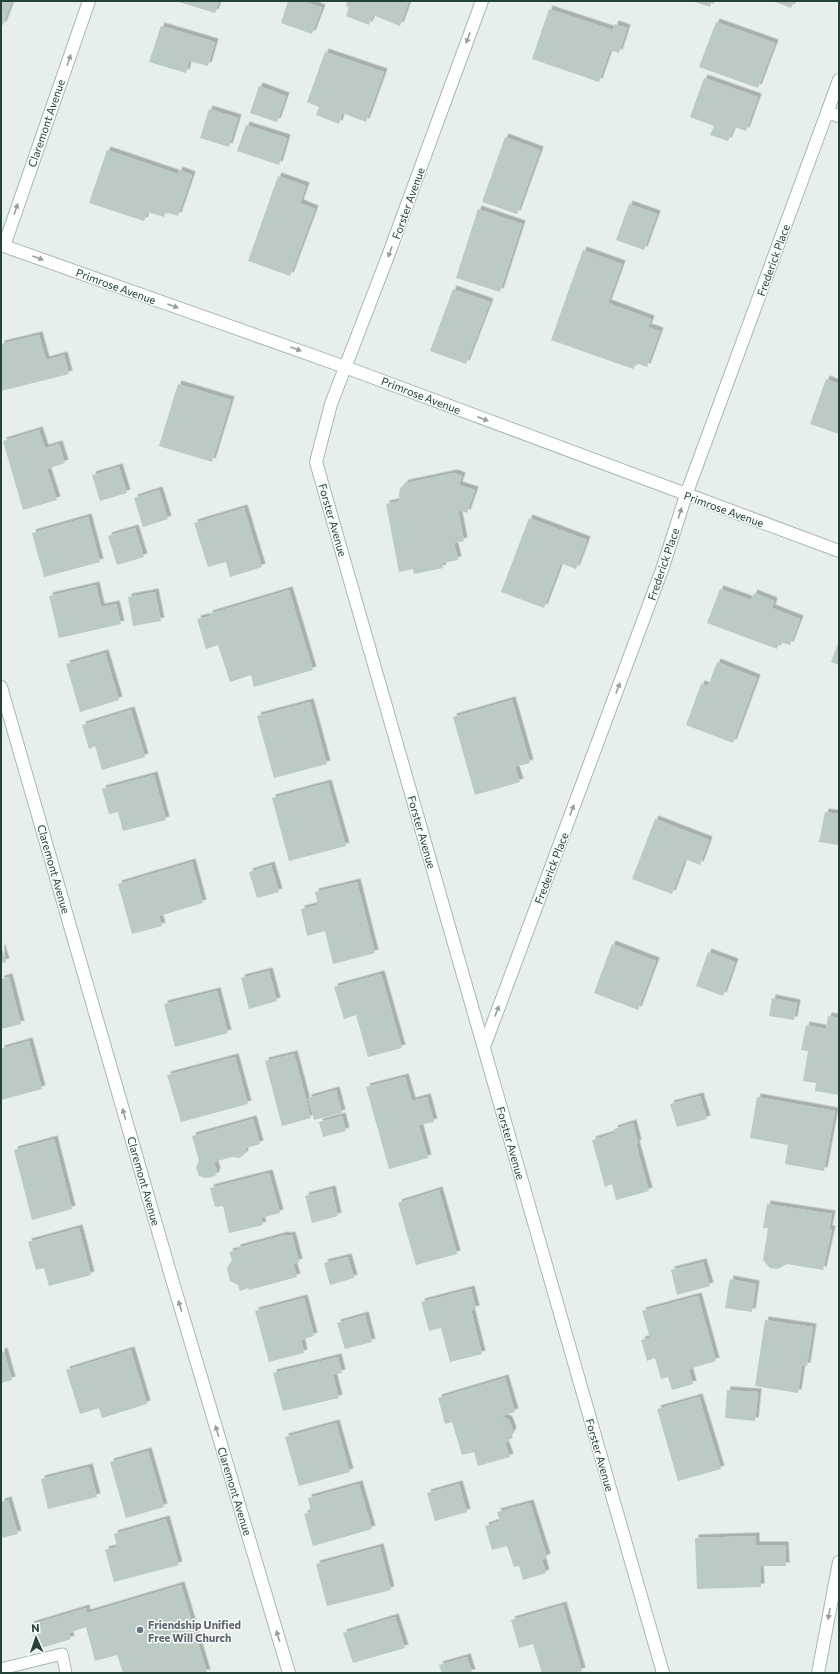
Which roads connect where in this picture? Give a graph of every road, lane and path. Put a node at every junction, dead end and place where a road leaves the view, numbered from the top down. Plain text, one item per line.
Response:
1 (89, 1) edge
2 (482, 1) edge
3 (839, 80) edge
4 (827, 112) junction
5 (839, 116) edge
6 (2, 245) edge
7 (345, 367) junction
8 (686, 495) junction
9 (839, 551) edge
10 (1, 688) edge
11 (484, 1047) junction
12 (839, 1562) edge
13 (1, 1670) edge
14 (66, 1673) edge
15 (290, 1673) edge
16 (663, 1673) edge
17 (818, 1673) edge

6 -> 1 street, Claremont Avenue
2 -> 7 street, Forster Avenue
3 - 4 street, Frederick Place
4 - 5 street
4 - 8 street, Frederick Place
6 -> 7 street, Primrose Avenue
7 -> 8 street, Primrose Avenue
7 - 11 street, Forster Avenue
8 - 9 street, Primrose Avenue
11 -> 8 street, Frederick Place
15 -> 10 street, Claremont Avenue
11 - 16 street, Forster Avenue
12 -> 17 street
13 - 14 lane

